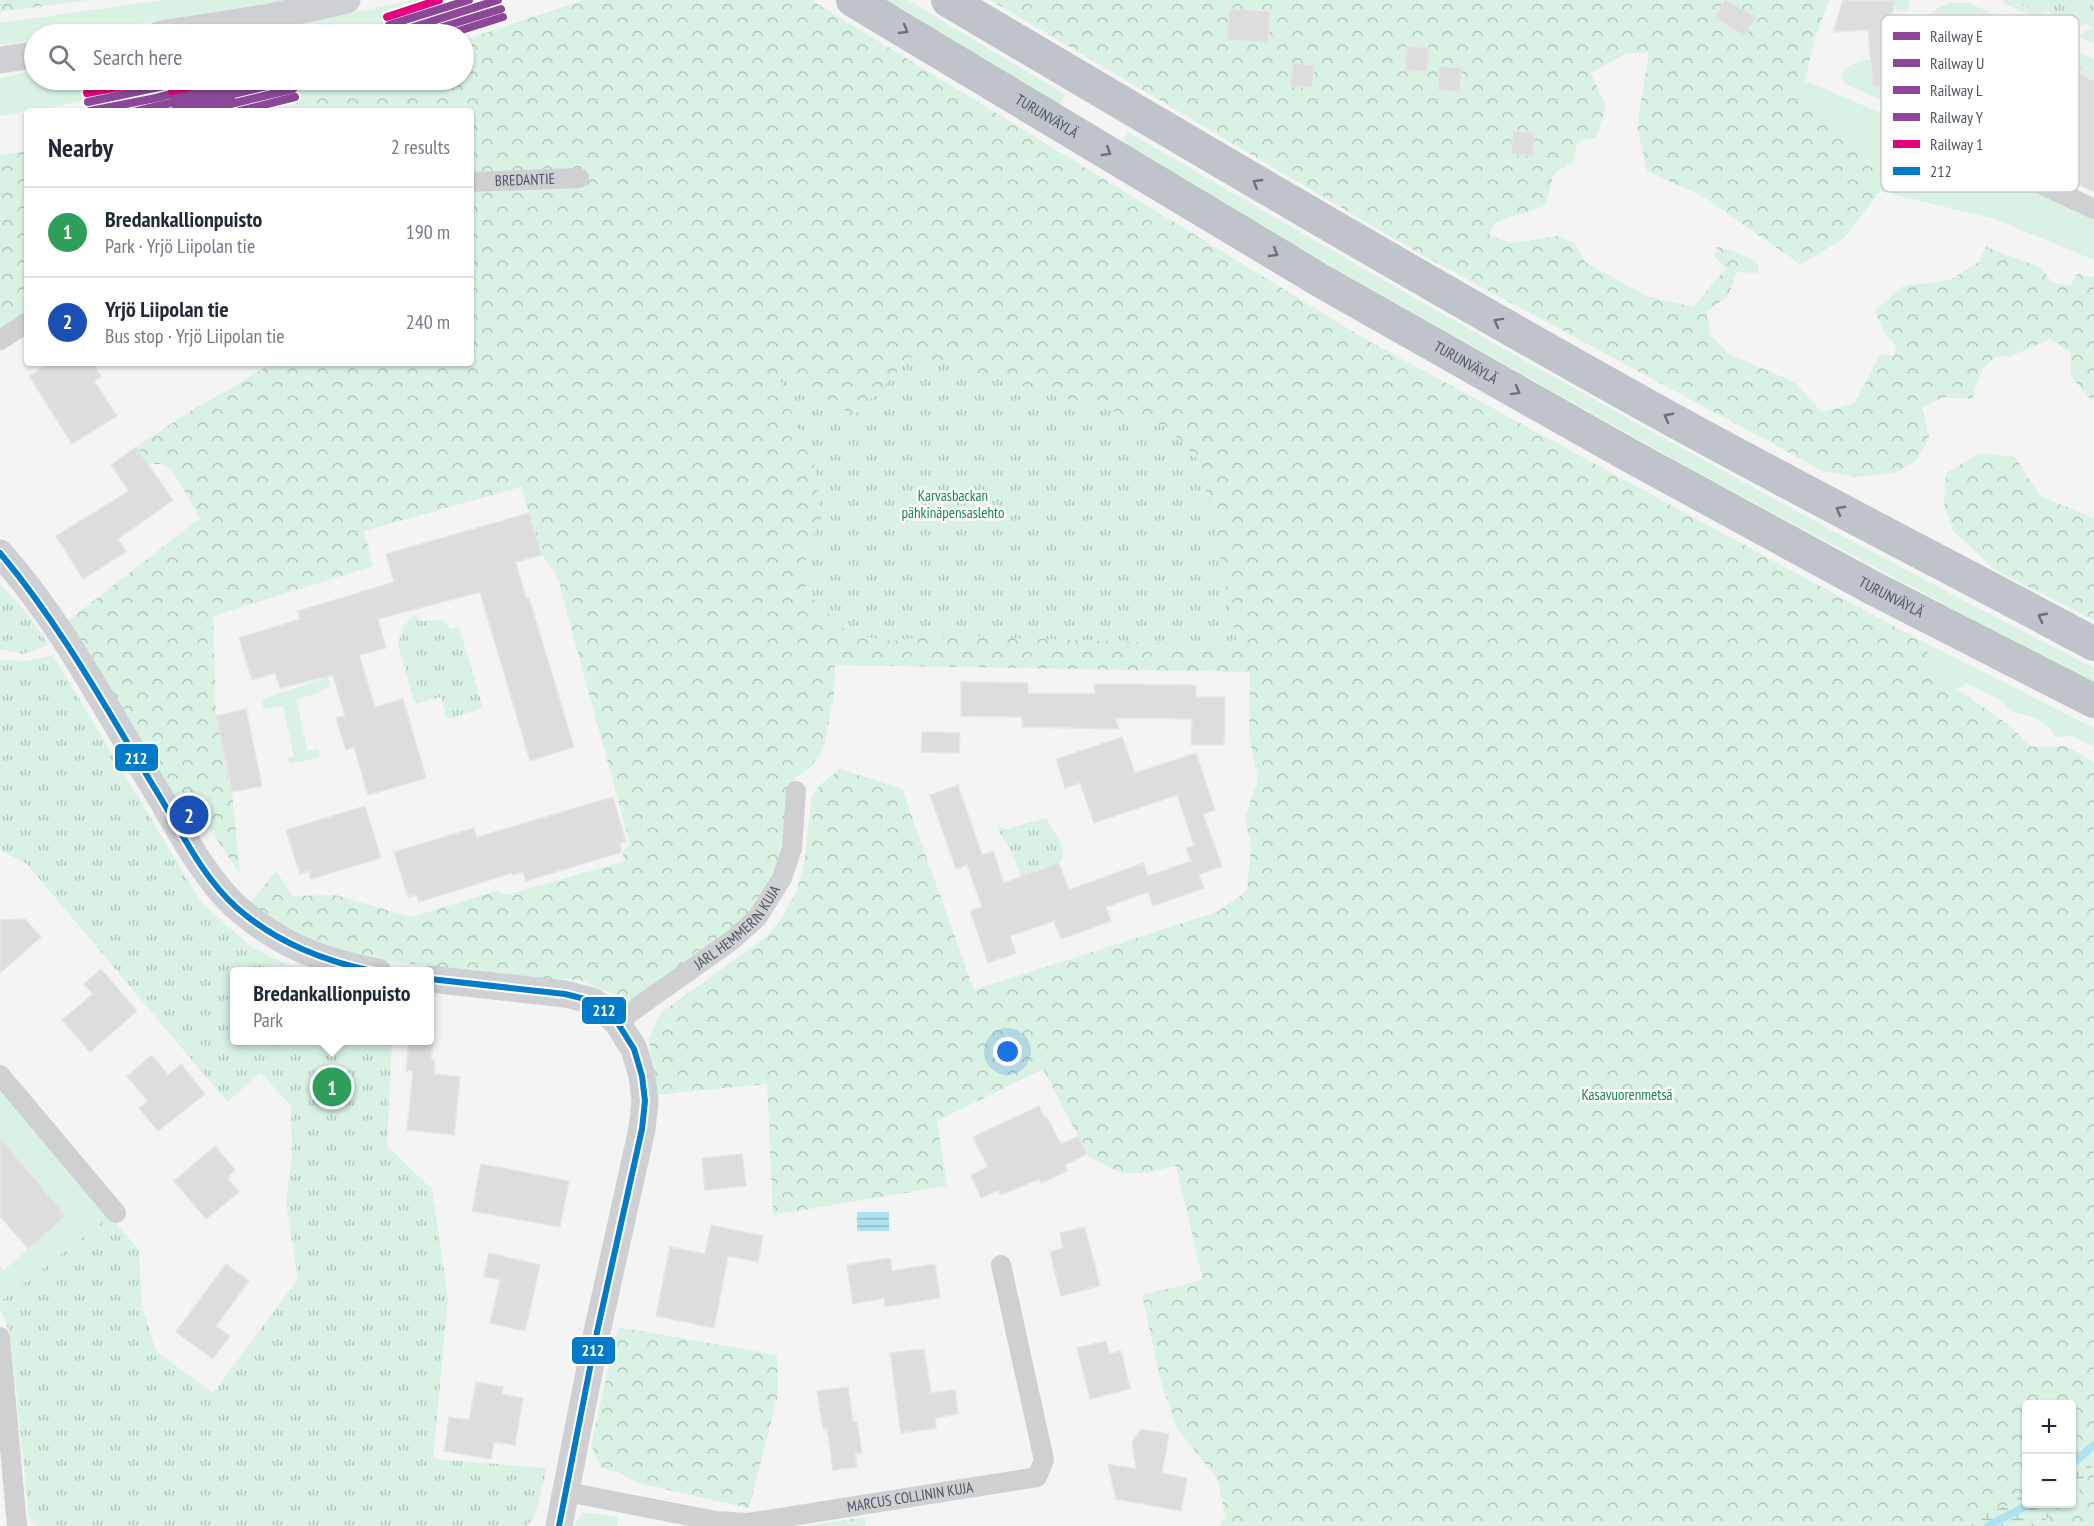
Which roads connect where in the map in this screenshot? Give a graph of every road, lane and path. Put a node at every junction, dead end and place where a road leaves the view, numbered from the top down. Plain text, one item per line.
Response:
1 (347, 0) edge
2 (854, 0) edge
3 (948, 0) edge
4 (225, 24) edge
5 (24, 56) edge
6 (0, 60) edge
7 (579, 178) dead end
8 (474, 182) edge
9 (2058, 192) edge
10 (2094, 209) edge
11 (24, 325) edge
12 (0, 340) edge
13 (0, 553) edge
14 (2094, 644) edge
15 (2094, 701) edge
16 (796, 791) dead end
17 (352, 967) edge
18 (434, 980) edge
19 (617, 1022) junction
20 (0, 1076) edge
21 (116, 1213) dead end
22 (1001, 1265) dead end
23 (0, 1337) edge
24 (567, 1492) junction
25 (17, 1526) edge
26 (559, 1526) edge

1 - 4 street
2 -> 15 highway, TURUNVÄYLÄ
14 -> 3 highway
5 - 6 street
7 - 8 street, BREDANTIE
9 - 10 street
11 - 12 street
13 - 17 street
16 - 19 street, JARL HEMMERIN KUJA
18 - 19 street
19 - 24 street
20 - 21 street
22 - 24 street, MARCUS COLLININ KUJA
23 - 25 street
24 - 26 street

